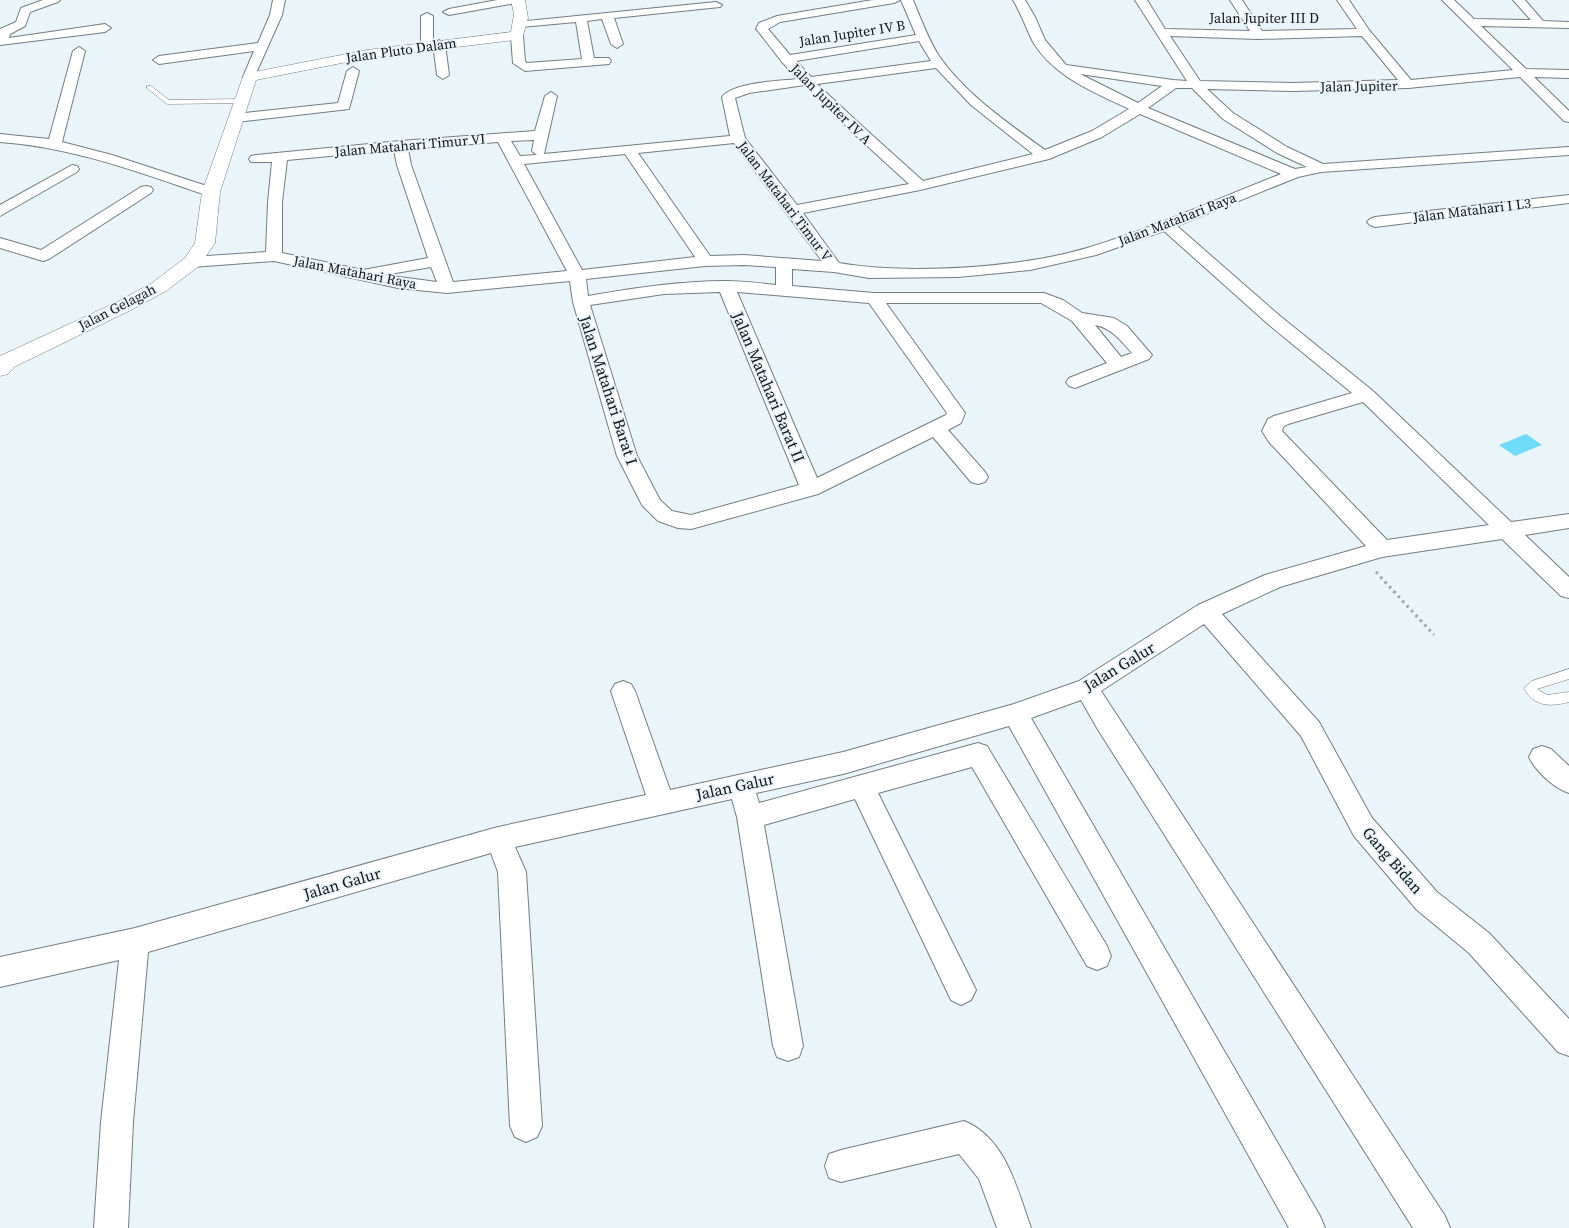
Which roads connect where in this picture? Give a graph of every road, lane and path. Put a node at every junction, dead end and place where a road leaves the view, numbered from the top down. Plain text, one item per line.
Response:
1 (54, 0) edge
2 (278, 0) edge
3 (517, 0) edge
4 (894, 0) edge
5 (907, 0) edge
6 (1019, 0) edge
7 (1141, 0) edge
8 (1236, 0) edge
9 (1343, 0) edge
10 (1448, 0) edge
11 (1519, 0) edge
12 (716, 5) dead end
13 (450, 12) dead end
14 (427, 16) dead end
15 (607, 16) junction
16 (581, 18) junction
17 (1469, 22) junction
18 (1540, 24) junction
19 (1569, 25) edge
20 (105, 28) dead end
21 (519, 30) junction
22 (1162, 32) junction
23 (1365, 32) junction
24 (1258, 34) junction
25 (923, 37) junction
26 (433, 44) junction
27 (617, 44) dead end
28 (263, 46) junction
29 (79, 51) dead end
30 (786, 59) junction
31 (159, 60) dead end
32 (605, 61) dead end
33 (589, 62) junction
34 (939, 64) junction
35 (1062, 68) junction
36 (353, 71) dead end
37 (1522, 73) junction
38 (1569, 74) edge
39 (443, 75) dead end
40 (249, 77) junction
41 (807, 81) junction
42 (1173, 84) junction
43 (1408, 84) junction
44 (1196, 85) junction
45 (149, 88) dead end
46 (551, 96) dead end
47 (242, 100) junction
48 (1139, 109) junction
49 (236, 118) junction
50 (1569, 118) edge
51 (541, 135) junction
52 (502, 137) junction
53 (738, 138) junction
54 (3, 140) edge
55 (55, 144) junction
56 (400, 145) junction
57 (628, 149) junction
58 (1569, 151) edge
59 (280, 156) junction
60 (1044, 156) junction
61 (538, 158) junction
62 (256, 159) dead end
63 (515, 161) junction
64 (1321, 168) junction
65 (72, 169) dead end
66 (1294, 174) junction
67 (920, 186) junction
68 (146, 190) dead end
69 (211, 192) junction
70 (1569, 198) edge
71 (793, 210) junction
72 (0, 211) edge
73 (1375, 222) dead end
74 (1166, 225) junction
75 (0, 243) edge
76 (274, 256) junction
77 (436, 261) junction
78 (705, 261) junction
79 (192, 262) junction
80 (784, 264) junction
81 (834, 267) junction
82 (361, 274) junction
83 (577, 275) junction
84 (726, 286) junction
85 (447, 288) junction
86 (784, 290) junction
87 (874, 298) junction
88 (581, 302) junction
89 (1081, 318) junction
90 (2, 364) edge
91 (1118, 365) junction
92 (1075, 382) dead end
93 (1366, 395) junction
94 (942, 426) junction
95 (978, 477) dead end
96 (811, 489) junction
97 (1569, 521) edge
98 (1505, 530) junction
99 (1371, 552) junction
100 (1569, 590) edge
101 (1206, 611) junction
102 (1434, 636) dead end
103 (1569, 674) edge
104 (1087, 688) junction
105 (623, 691) dead end
106 (1569, 697) edge
107 (1015, 714) junction
108 (1542, 757) dead end
109 (1569, 782) edge
110 (742, 784) junction
111 (861, 786) junction
112 (661, 802) junction
113 (750, 817) junction
114 (498, 839) junction
115 (135, 942) junction
116 (1097, 956) dead end
117 (0, 972) edge
118 (961, 990) dead end
119 (1569, 1041) edge
120 (788, 1046) dead end
121 (526, 1126) dead end
122 (841, 1166) dead end
123 (111, 1228) edge
124 (1014, 1228) edge
125 (1308, 1228) edge
126 (1433, 1228) edge

1 - 20 street
2 - 28 street
3 - 13 street
3 - 21 street
4 - 30 street, Jalan Jupiter IV A
5 - 25 street
6 - 35 street
7 - 22 street
8 - 24 street
9 - 23 street
10 - 17 street
11 - 18 street
12 - 15 street
14 - 26 street
15 - 16 street
15 - 27 street
16 - 21 street
16 - 33 street
17 - 18 street
17 - 37 street
18 - 19 street
21 - 26 street, Jalan Pluto Dalam
21 - 33 street
22 - 24 street, Jalan Jupiter III D
22 - 44 street
23 - 24 street, Jalan Jupiter III D
23 - 43 street
25 - 30 street, Jalan Jupiter IV B
25 - 34 street
26 - 39 street
26 - 40 street, Jalan Pluto Dalam
28 - 31 street
28 - 40 street
29 - 55 street
30 - 41 street, Jalan Jupiter IV A
32 - 33 street
34 - 41 street
34 - 60 street
35 - 42 street, Jalan Jupiter
35 - 48 street
36 - 49 street
37 - 38 street, Jalan Jupiter
37 - 43 street, Jalan Jupiter
37 - 50 street
40 - 47 street, Jalan Gelagah
41 - 53 street, Jalan Matahari Timur V
41 - 67 street, Jalan Jupiter IV A
42 - 44 street, Jalan Jupiter
42 - 48 street
43 - 44 street, Jalan Jupiter
44 - 64 street
45 - 47 lane
46 - 51 street
47 - 49 street, Jalan Gelagah
48 - 60 street
48 - 66 street
49 - 69 street, Jalan Gelagah
51 - 52 street, Jalan Matahari Timur VI
51 - 61 street
52 - 56 street, Jalan Matahari Timur VI
52 - 63 street
53 - 57 street
53 - 71 street, Jalan Matahari Timur V
54 - 55 street
55 - 69 street
56 - 59 street, Jalan Matahari Timur VI
56 - 77 street
57 - 61 street
57 - 78 street
58 - 64 street, Jalan Matahari Raya
59 - 62 street, Jalan Matahari Timur VI
59 - 76 street
60 - 67 street
61 - 63 street
63 - 83 street
64 - 66 street, Jalan Matahari Raya
65 - 72 street
66 - 74 street, Jalan Matahari Raya
67 - 71 street
68 - 75 street
69 - 79 street, Jalan Gelagah
70 - 73 street, Jalan Matahari I L3
71 - 81 street, Jalan Matahari Timur V
74 - 81 street, Jalan Matahari Raya
74 - 93 street
76 - 79 street, Jalan Matahari Raya
76 - 82 street, Jalan Matahari Raya
77 - 82 street
77 - 85 street
78 - 80 street, Jalan Matahari Raya
78 - 83 street, Jalan Matahari Raya
79 - 90 street, Jalan Gelagah
80 - 81 street, Jalan Matahari Raya
80 - 86 street
82 - 85 street, Jalan Matahari Raya
83 - 85 street, Jalan Matahari Raya
83 - 88 street
84 - 86 street
84 - 88 street
84 - 96 street, Jalan Matahari Barat II
86 - 87 street
87 - 89 street
87 - 94 street
88 - 96 street, Jalan Matahari Barat I
89 - 91 street
89 - 91 street
91 - 92 street
93 - 98 street
93 - 99 street
94 - 95 street
94 - 96 street
97 - 98 street, Jalan Galur
98 - 99 street, Jalan Galur
98 - 100 street
99 - 101 street, Jalan Galur
99 - 102 path
101 - 104 street, Jalan Galur
101 - 119 street, Gang Bidan
103 - 106 lane
104 - 107 street, Jalan Galur
104 - 126 street
105 - 112 street
107 - 110 street, Jalan Galur
107 - 125 street
108 - 109 street
110 - 112 street, Jalan Galur
110 - 113 street
111 - 113 street
111 - 116 street
111 - 118 street
112 - 114 street, Jalan Galur
113 - 120 street
114 - 115 street, Jalan Galur
114 - 121 street
115 - 117 street, Jalan Galur
115 - 123 street
122 - 124 street

